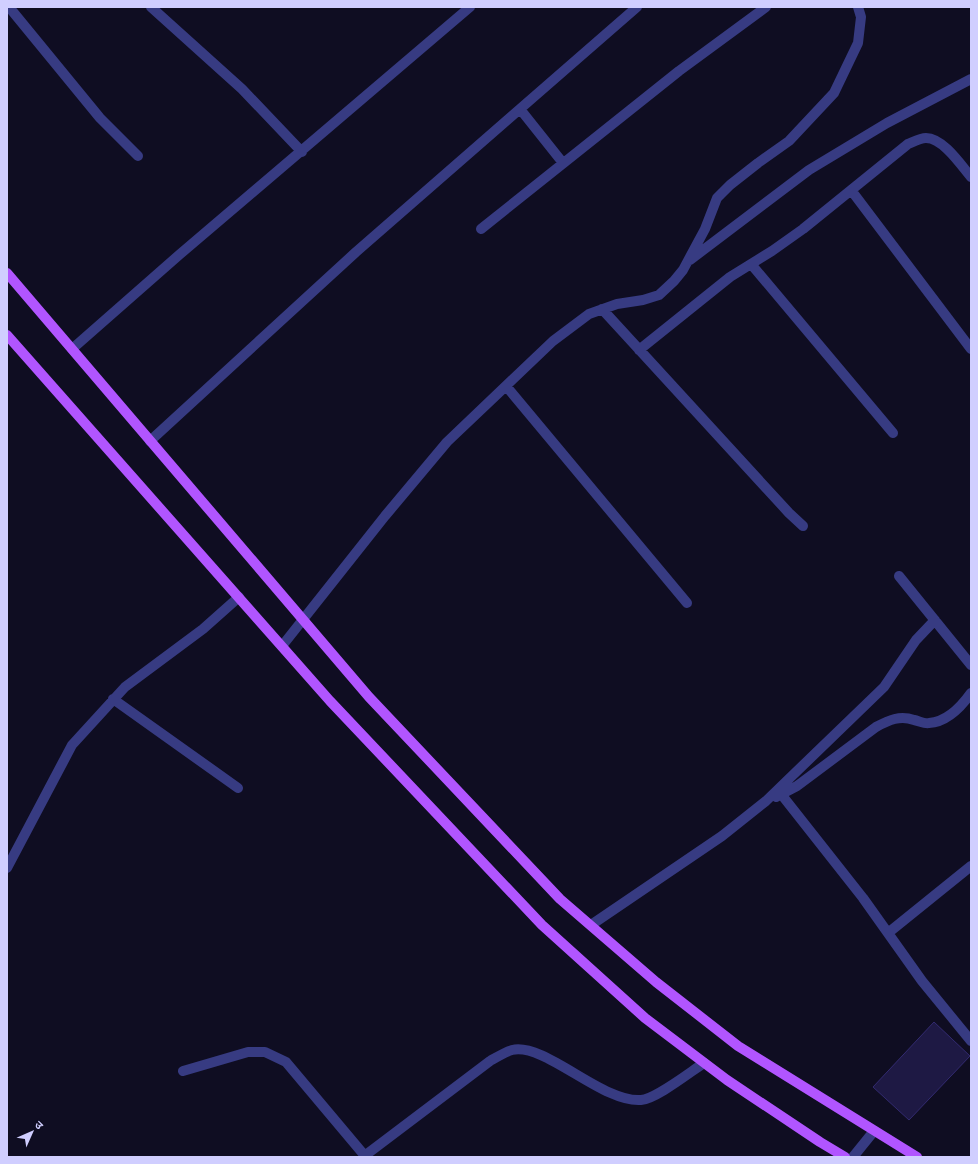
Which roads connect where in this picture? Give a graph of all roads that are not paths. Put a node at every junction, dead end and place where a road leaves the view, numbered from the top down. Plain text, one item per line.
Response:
1 (9, 7) edge
2 (151, 7) edge
3 (470, 7) edge
4 (637, 7) edge
5 (766, 7) edge
6 (858, 7) edge
7 (971, 79) edge
8 (520, 109) junction
9 (302, 152) junction
10 (138, 156) dead end
11 (563, 163) junction
12 (971, 177) edge
13 (851, 190) junction
14 (481, 228) dead end
15 (687, 262) junction
16 (751, 264) junction
17 (7, 273) edge
18 (602, 309) junction
19 (7, 336) edge
20 (72, 349) junction
21 (971, 349) edge
22 (639, 350) junction
23 (506, 386) junction
24 (893, 433) dead end
25 (150, 441) junction
26 (803, 526) dead end
27 (899, 576) dead end
28 (239, 597) junction
29 (687, 603) dead end
30 (303, 620) junction
31 (935, 620) junction
32 (282, 646) junction
33 (971, 666) edge
34 (971, 693) edge
35 (113, 699) junction
36 (238, 788) dead end
37 (781, 794) junction
38 (766, 801) junction
39 (971, 866) edge
40 (7, 868) edge
41 (590, 925) junction
42 (888, 933) junction
43 (971, 1040) edge
44 (704, 1063) junction
45 (182, 1071) dead end
46 (874, 1131) junction
47 (364, 1156) edge
48 (845, 1157) edge
49 (853, 1157) edge
50 (917, 1157) edge

1 - 10 street
2 - 9 street
3 - 9 street
4 - 8 street
5 - 11 street
6 - 15 street
7 - 15 street
8 - 11 street
8 - 25 street
9 - 20 street
11 - 14 street
12 - 13 street
13 - 16 street
13 - 21 street
15 - 18 street
16 - 22 street
16 - 24 street
17 - 20 main road
18 - 22 street
18 - 23 street
19 - 28 main road
20 - 25 main road
22 - 26 street
23 - 29 street
23 - 30 street
25 - 30 main road
27 - 31 street
28 - 32 main road
28 - 35 street
30 - 32 street
30 - 41 main road
31 - 33 street
31 - 38 street
32 - 44 main road
34 - 37 street
35 - 36 street
35 - 40 street
37 - 38 street
37 - 42 street
38 - 41 street
39 - 42 street
41 - 46 main road
42 - 43 street
44 - 47 street
44 - 48 main road
45 - 47 street
46 - 49 street
46 - 50 main road

